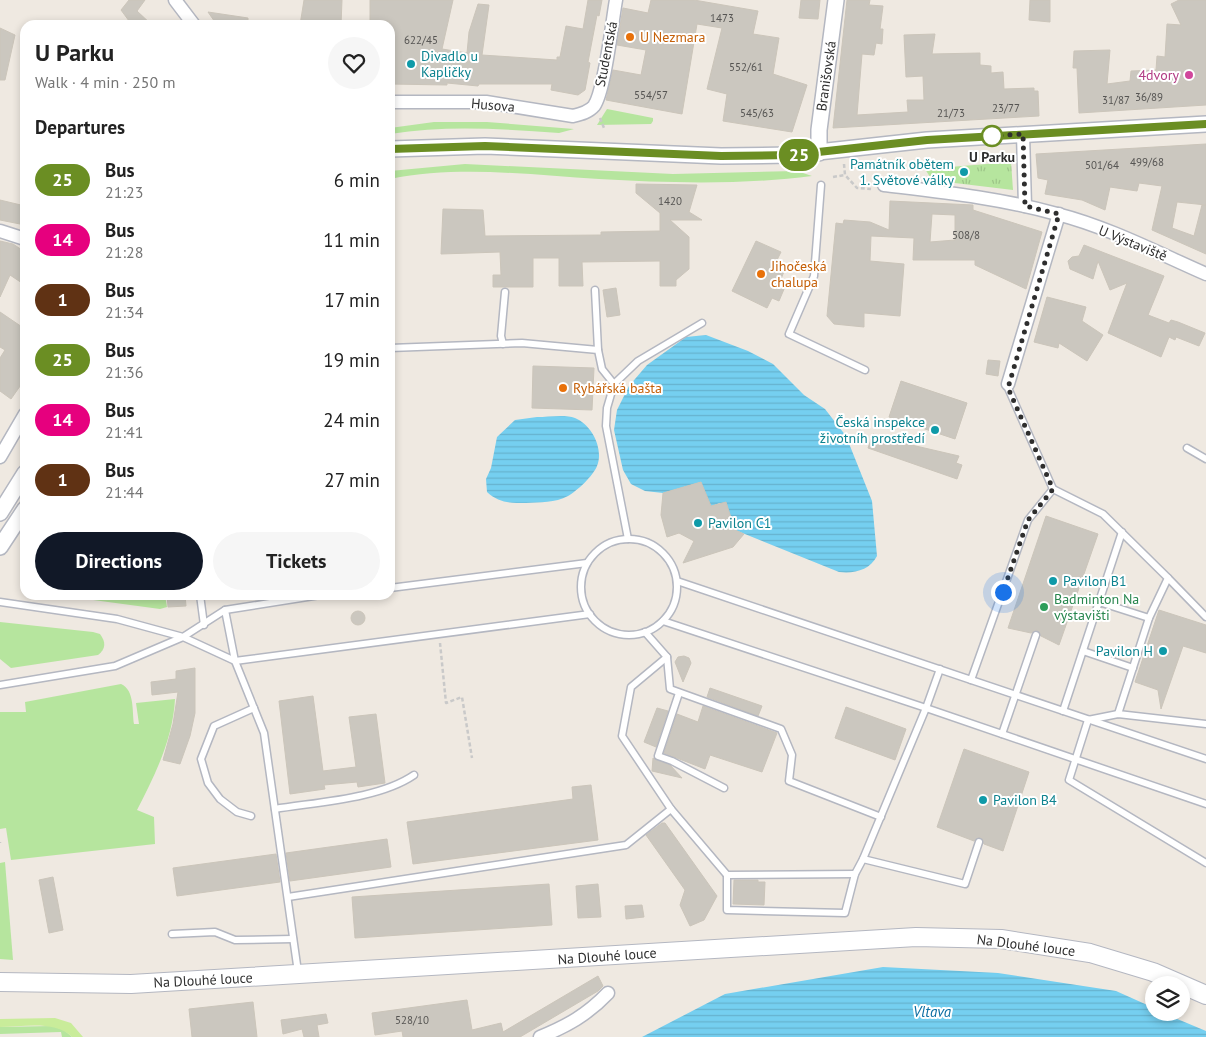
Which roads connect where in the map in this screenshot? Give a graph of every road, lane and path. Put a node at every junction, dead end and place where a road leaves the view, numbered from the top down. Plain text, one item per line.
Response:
1 (175, 0) edge
2 (616, 0) edge
3 (836, 0) edge
4 (190, 20) edge
5 (395, 102) edge
6 (594, 106) joint
7 (1206, 124) edge
8 (1023, 134) junction
9 (395, 149) edge
10 (820, 153) junction
11 (844, 164) dead end
12 (845, 175) junction
13 (833, 178) dead end
14 (821, 185) dead end
15 (884, 185) dead end
16 (857, 188) dead end
17 (1025, 206) junction
18 (1059, 214) junction
19 (0, 231) edge
20 (20, 237) edge
21 (1206, 274) edge
22 (595, 290) dead end
23 (505, 292) dead end
24 (702, 324) dead end
25 (503, 344) junction
26 (395, 348) edge
27 (598, 350) junction
28 (865, 370) dead end
29 (614, 384) junction
30 (1008, 384) joint
31 (20, 423) edge
32 (1187, 448) dead end
33 (0, 457) edge
34 (1206, 459) edge
35 (20, 481) edge
36 (1053, 489) junction
37 (0, 513) edge
38 (20, 516) edge
39 (1122, 532) junction
40 (628, 539) junction
41 (0, 547) edge
42 (587, 563) junction
43 (1168, 578) junction
44 (677, 581) junction
45 (395, 587) edge
46 (201, 600) edge
47 (277, 600) edge
48 (0, 602) edge
49 (1099, 602) junction
50 (225, 610) junction
51 (590, 614) junction
52 (1206, 617) edge
53 (1149, 618) junction
54 (663, 621) junction
55 (204, 625) junction
56 (645, 632) junction
57 (439, 634) junction
58 (1036, 635) dead end
59 (183, 637) junction
60 (1083, 651) junction
61 (667, 657) junction
62 (234, 661) junction
63 (1133, 668) junction
64 (940, 670) junction
65 (971, 680) junction
66 (0, 685) edge
67 (679, 692) junction
68 (1016, 695) junction
69 (254, 708) junction
70 (926, 708) junction
71 (1063, 711) junction
72 (1118, 714) junction
73 (1088, 720) junction
74 (1206, 724) edge
75 (1002, 734) junction
76 (472, 758) dead end
77 (1076, 759) junction
78 (1206, 759) edge
79 (414, 775) dead end
80 (724, 788) dead end
81 (1206, 804) edge
82 (275, 809) junction
83 (671, 809) junction
84 (252, 816) dead end
85 (881, 817) junction
86 (979, 842) dead end
87 (863, 860) junction
88 (1206, 863) edge
89 (855, 874) junction
90 (727, 875) junction
91 (288, 897) junction
92 (172, 934) dead end
93 (293, 939) junction
94 (298, 975) junction
95 (0, 982) edge
96 (608, 993) dead end
97 (1206, 994) edge
98 (540, 1037) edge

1 - 4 street
2 - 6 street, Studentská
3 - 10 street, Branišovská
5 - 6 street, Husova
7 - 8 street
8 - 10 street
8 - 17 street
9 - 10 street
11 - 12 path
12 - 13 path
12 - 16 path
14 - 28 lane
15 - 17 street, U Výstaviště
17 - 18 street, U Výstaviště
18 - 21 street, U Výstaviště
18 - 30 street
19 - 20 street
22 - 27 lane
23 - 25 lane
24 - 29 lane
25 - 26 lane
25 - 27 lane
27 - 29 lane
29 - 40 lane
30 - 36 lane
31 - 33 street
32 - 34 lane
35 - 37 street
36 - 39 lane
36 - 65 lane
38 - 41 street
39 - 43 lane
39 - 49 lane
40 - 42 lane
40 - 44 lane
42 - 45 lane
42 - 51 lane
43 - 52 lane
43 - 53 lane
44 - 54 lane
44 - 64 lane
46 - 55 lane
47 - 50 lane
48 - 59 lane
49 - 53 lane
49 - 60 lane
50 - 55 lane
50 - 62 lane
51 - 56 lane
51 - 57 lane
53 - 63 lane
54 - 56 lane
54 - 70 lane
55 - 59 lane
56 - 61 lane
57 - 62 lane
57 - 76 path
58 - 68 lane
59 - 62 lane
59 - 66 lane
60 - 63 lane
60 - 71 lane
61 - 67 lane
61 - 83 lane
62 - 69 lane
63 - 72 lane
64 - 65 lane
64 - 70 lane
65 - 68 lane
67 - 80 lane
67 - 85 lane
68 - 71 lane
68 - 75 lane
69 - 82 lane
69 - 84 lane
70 - 75 lane
70 - 85 lane
71 - 73 lane
72 - 73 lane
72 - 74 lane
73 - 77 lane
73 - 78 lane
75 - 77 lane
77 - 81 lane
77 - 88 lane
79 - 82 lane
82 - 91 lane
83 - 90 lane
83 - 91 lane
85 - 87 lane
86 - 87 lane
87 - 89 lane
89 - 90 lane
89 - 90 lane
91 - 93 lane
92 - 93 lane
93 - 94 lane
94 - 95 main road, Na Dlouhé louce
94 - 97 main road, Na Dlouhé louce
96 - 98 street

